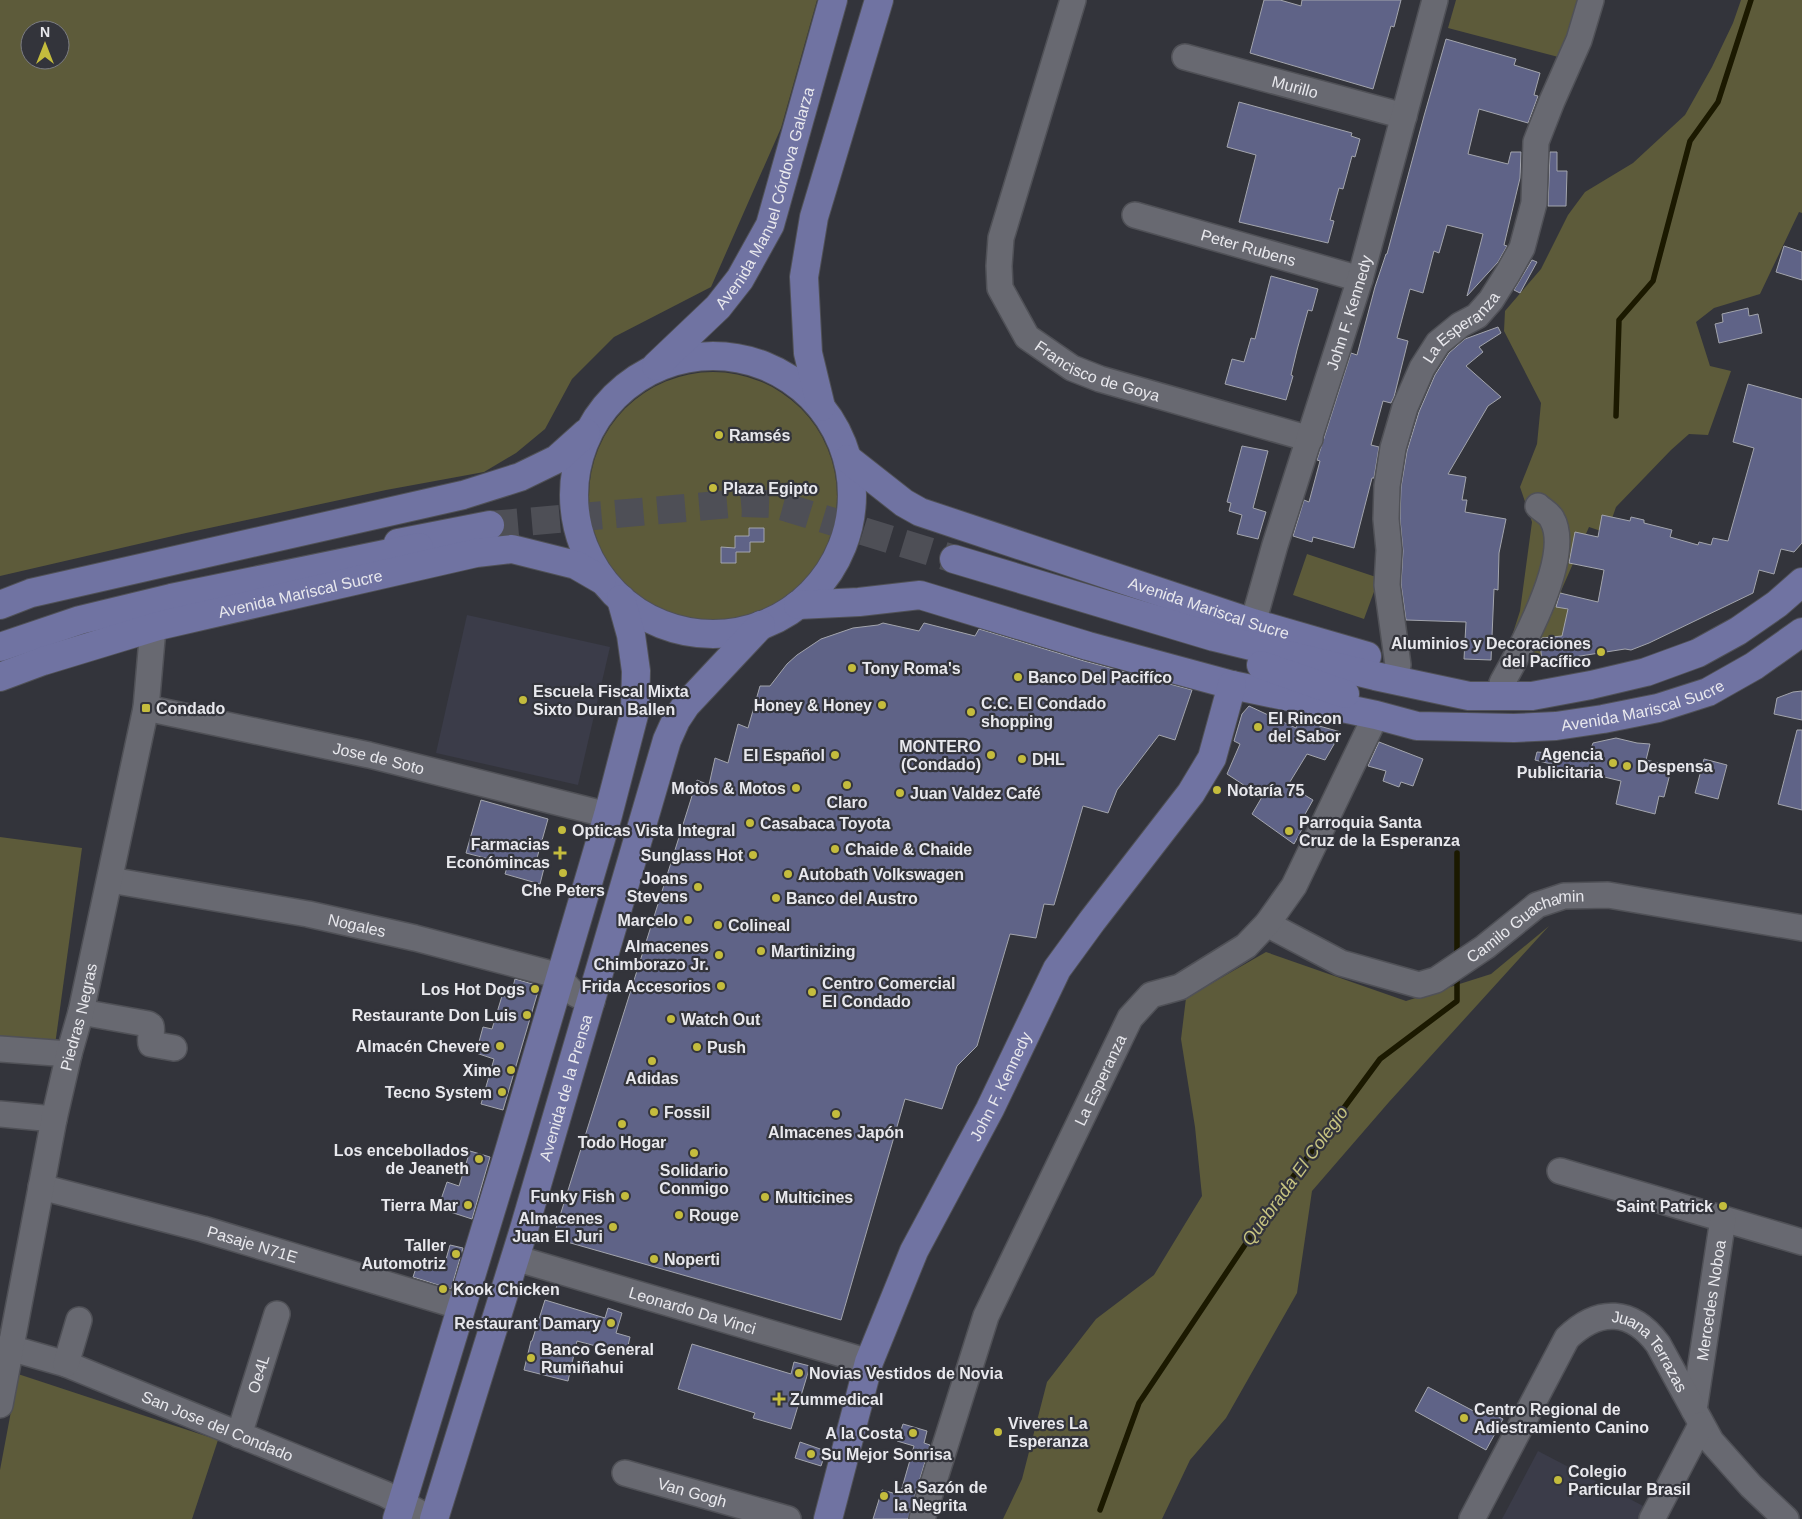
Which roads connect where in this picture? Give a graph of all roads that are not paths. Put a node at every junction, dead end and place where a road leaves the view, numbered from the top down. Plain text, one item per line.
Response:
1 (832, 0) edge
2 (879, 0) edge
3 (1073, 0) edge
4 (1435, 0) edge
5 (1591, 0) edge
6 (1185, 57) dead end
7 (1404, 116) junction
8 (1135, 215) dead end
9 (1360, 279) junction
10 (652, 369) junction
11 (821, 407) junction
12 (588, 431) junction
13 (1310, 439) junction
14 (848, 459) junction
15 (1538, 506) dead end
16 (602, 580) junction
17 (1802, 582) edge
18 (621, 599) junction
19 (0, 605) edge
20 (798, 605) junction
21 (1253, 623) junction
22 (762, 625) junction
23 (152, 628) junction
24 (1802, 632) edge
25 (0, 636) edge
26 (0, 647) edge
27 (1398, 665) junction
28 (0, 677) edge
29 (1502, 683) junction
30 (1232, 685) junction
31 (1591, 685) junction
32 (146, 708) junction
33 (1376, 715) junction
34 (1466, 727) junction
35 (608, 815) junction
36 (110, 880) junction
37 (1267, 924) junction
38 (1802, 928) edge
39 (560, 976) junction
40 (592, 1001) junction
41 (81, 1012) junction
42 (174, 1048) dead end
43 (0, 1049) edge
44 (69, 1054) junction
45 (0, 1114) edge
46 (54, 1119) junction
47 (1560, 1171) dead end
48 (41, 1187) junction
49 (1723, 1219) junction
50 (1802, 1242) edge
51 (515, 1258) junction
52 (462, 1307) junction
53 (277, 1314) dead end
54 (79, 1320) dead end
55 (5, 1349) edge
56 (869, 1362) junction
57 (66, 1364) junction
58 (0, 1405) edge
59 (1698, 1418) junction
60 (240, 1435) junction
61 (625, 1472) dead end
62 (399, 1510) edge
63 (433, 1519) edge
64 (788, 1519) edge
65 (828, 1519) edge
66 (922, 1519) edge
67 (1472, 1519) edge
68 (1652, 1519) edge
69 (1786, 1519) edge

1 - 10 main road, Avenida Manuel Córdova Galarza
2 - 11 main road
3 - 13 street, Francisco de Goya
4 - 7 street, John F. Kennedy
5 - 27 street, La Esperanza
6 - 7 street, Murillo
7 - 9 street, John F. Kennedy
8 - 9 street, Peter Rubens
9 - 13 street, John F. Kennedy
10 - 11 main road
10 - 12 main road
11 - 14 main road
12 - 16 main road
12 - 19 main road
13 - 21 street, John F. Kennedy
14 - 20 main road
14 - 21 main road, Avenida Mariscal Sucre
15 - 29 street
16 - 18 main road
16 - 23 main road, Avenida Mariscal Sucre
17 - 31 main road, Avenida Mariscal Sucre
18 - 22 main road
18 - 35 main road
20 - 22 main road
20 - 30 main road, Avenida Mariscal Sucre
21 - 27 main road, Avenida Mariscal Sucre
22 - 40 main road, Avenida de la Prensa
23 - 28 main road, Avenida Mariscal Sucre
23 - 32 street, Piedras Negras
24 - 34 main road, Avenida Mariscal Sucre
25 - 26 main road, Avenida Mariscal Sucre
27 - 29 main road, Avenida Mariscal Sucre
29 - 31 main road, Avenida Mariscal Sucre
30 - 33 main road, Avenida Mariscal Sucre
30 - 56 main road, John F. Kennedy
31 - 34 main road, Avenida Mariscal Sucre
32 - 35 street, Jose de Soto
32 - 36 street, Piedras Negras
33 - 34 main road, Avenida Mariscal Sucre
33 - 37 street, La Esperanza
35 - 39 main road
36 - 39 street, Nogales
36 - 41 street, Piedras Negras
37 - 38 street, Camilo Guachamin
37 - 66 street, La Esperanza
39 - 40 street
39 - 52 main road
40 - 51 main road, Avenida de la Prensa
41 - 42 street
41 - 44 street, Piedras Negras
43 - 44 street
44 - 46 street, Piedras Negras
45 - 46 street
46 - 48 street, Piedras Negras
47 - 49 street
48 - 52 street, Pasaje N71E
48 - 55 street, Piedras Negras
49 - 50 street
49 - 59 street, Mercedes Noboa
51 - 56 street, Leonardo Da Vinci
51 - 63 main road, Avenida de la Prensa
52 - 62 main road
53 - 60 street, Oe4L
54 - 57 street
55 - 57 street, San Jose del Condado
55 - 58 street, Piedras Negras
56 - 65 main road, John F. Kennedy
57 - 60 street, San Jose del Condado
59 - 67 street, Juana Terrazas
59 - 68 street, Mercedes Noboa
59 - 69 street, Juana Terrazas
60 - 62 street, San Jose del Condado
61 - 64 street, Van Gogh
62 - 63 street, San Jose del Condado

